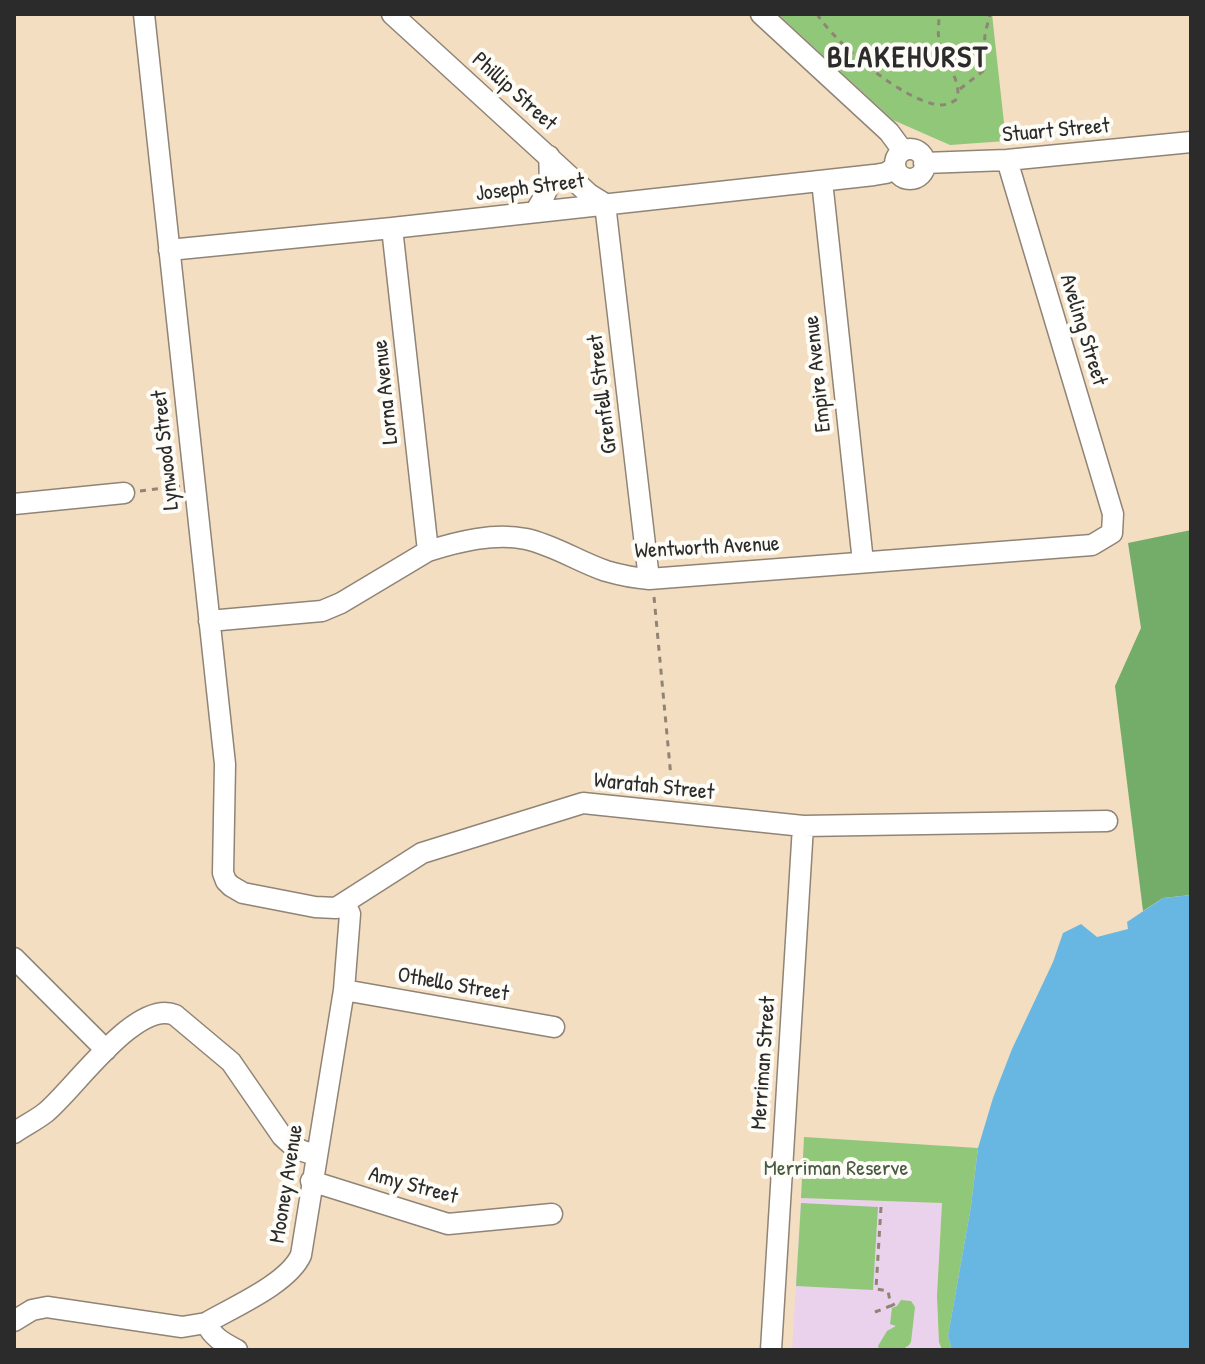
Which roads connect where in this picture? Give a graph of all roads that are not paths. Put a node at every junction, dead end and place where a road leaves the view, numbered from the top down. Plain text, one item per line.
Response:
1 (144, 14) edge
2 (392, 14) edge
3 (761, 14) edge
4 (1191, 142) edge
5 (549, 156) junction
6 (899, 159) junction
7 (1007, 160) junction
8 (822, 181) junction
9 (605, 204) junction
10 (535, 212) junction
11 (392, 228) junction
12 (169, 250) junction
13 (124, 493) road end
14 (14, 504) edge
15 (1113, 514) joint
16 (428, 551) junction
17 (863, 562) junction
18 (649, 579) junction
19 (209, 621) junction
20 (1107, 821) dead end
21 (803, 826) junction
22 (345, 903) junction
23 (14, 958) edge
24 (344, 990) junction
25 (554, 1027) dead end
26 (106, 1050) junction
27 (14, 1133) edge
28 (316, 1155) junction
29 (311, 1181) junction
30 (552, 1214) dead end
31 (14, 1321) edge
32 (206, 1323) junction
33 (237, 1350) edge
34 (771, 1350) edge

1 - 12 street, Lynwood Street
2 - 5 street, Phillip Street
3 - 6 street
4 - 7 street, Stuart Street
5 - 9 street, Phillip Street
5 - 10 street
6 - 7 street, Stuart Street
6 - 8 street, Joseph Street
7 - 15 street, Aveling Street
8 - 9 street, Joseph Street
8 - 17 street, Empire Avenue
9 - 10 street, Joseph Street
9 - 18 street, Grenfell Street
10 - 11 street, Joseph Street
11 - 12 street, Joseph Street
11 - 16 street, Lorna Avenue
12 - 19 street, Lynwood Street
13 - 14 street
15 - 17 street, Wentworth Avenue
16 - 18 street, Wentworth Avenue
16 - 19 street, Wentworth Avenue
17 - 18 street, Wentworth Avenue
19 - 22 street, Lynwood Street
20 - 21 street, Waratah Street
21 - 22 street, Waratah Street
21 - 34 street, Merriman Street
22 - 24 street, Mooney Avenue
23 - 26 street
24 - 25 street, Othello Street
24 - 28 street, Mooney Avenue
26 - 27 street
26 - 28 street
28 - 29 street, Mooney Avenue
29 - 30 street, Amy Street
29 - 32 street, Mooney Avenue
31 - 32 street, Mooney Avenue
32 - 33 street

